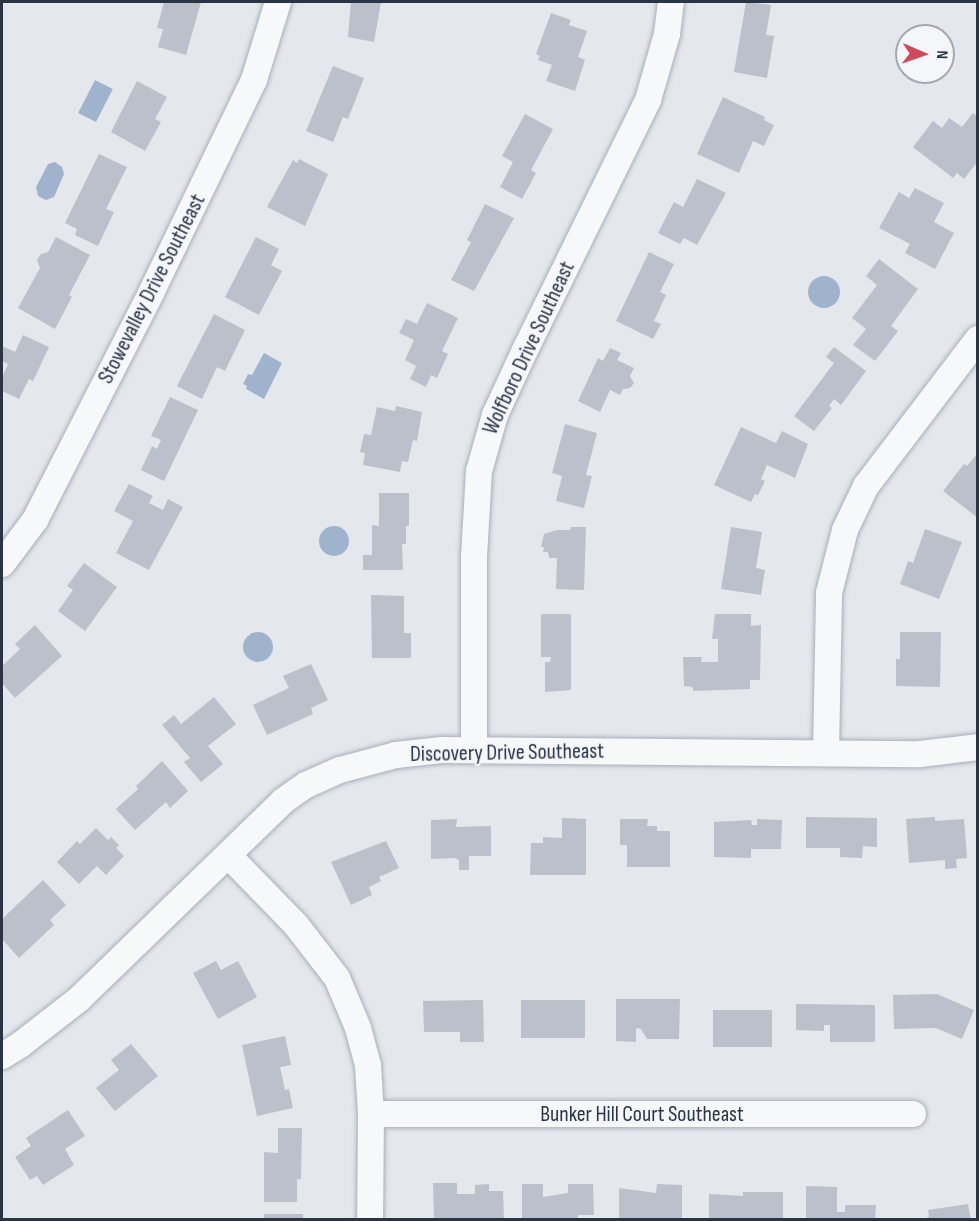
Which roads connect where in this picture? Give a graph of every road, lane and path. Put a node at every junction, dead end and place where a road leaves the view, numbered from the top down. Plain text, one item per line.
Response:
1 (278, 2) edge
2 (671, 2) edge
3 (978, 339) edge
4 (2, 564) edge
5 (978, 747) edge
6 (474, 750) junction
7 (826, 753) junction
8 (228, 855) junction
9 (2, 1056) edge
10 (371, 1114) junction
11 (914, 1114) dead end
12 (370, 1220) edge

1 - 4 street, Stowevalley Drive Southeast
2 - 6 street, Wolfboro Drive Southeast
3 - 7 street
5 - 7 street, Discovery Drive Southeast
6 - 7 street, Discovery Drive Southeast
6 - 8 street, Discovery Drive Southeast
8 - 9 street, Discovery Drive Southeast
8 - 10 street
10 - 11 street, Bunker Hill Court Southeast
10 - 12 street

